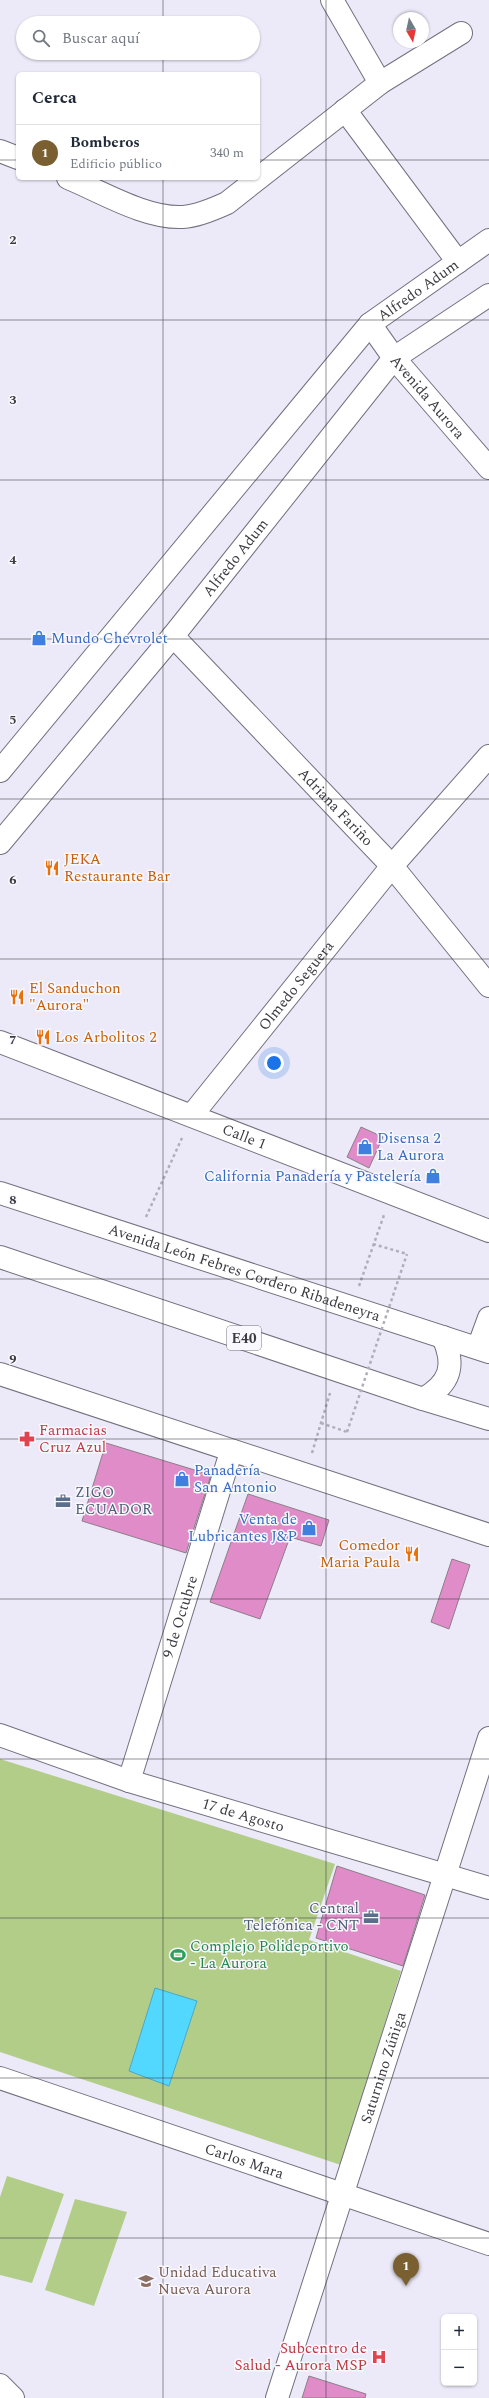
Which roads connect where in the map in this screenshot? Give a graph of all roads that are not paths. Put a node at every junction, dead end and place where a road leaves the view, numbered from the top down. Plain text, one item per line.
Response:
1 (332, 0) edge
2 (461, 33) dead end
3 (380, 83) junction
4 (345, 110) junction
5 (0, 151) edge
6 (16, 157) edge
7 (260, 177) edge
8 (73, 180) edge
9 (256, 180) edge
10 (489, 240) edge
11 (458, 262) junction
12 (489, 295) edge
13 (370, 324) junction
14 (394, 358) junction
15 (489, 468) edge
16 (173, 636) junction
17 (489, 756) edge
18 (0, 771) edge
19 (0, 843) edge
20 (392, 866) junction
21 (489, 986) edge
22 (0, 1042) edge
23 (192, 1115) junction
24 (0, 1193) edge
25 (489, 1231) edge
26 (0, 1257) edge
27 (489, 1318) edge
28 (443, 1337) junction
29 (483, 1350) edge
30 (0, 1374) edge
31 (422, 1399) junction
32 (489, 1419) edge
33 (231, 1452) junction
34 (489, 1536) edge
35 (0, 1735) edge
36 (489, 1738) edge
37 (129, 1781) junction
38 (446, 1874) junction
39 (489, 1888) edge
40 (0, 2078) edge
41 (342, 2196) junction
42 (489, 2244) edge
43 (0, 2384) edge
44 (13, 2398) edge
45 (277, 2398) edge

1 - 3 main road
2 - 3 main road
3 - 4 main road
4 - 7 main road
4 - 11 main road
5 - 6 main road
8 - 9 main road
10 - 11 main road, Alfredo Adum
11 - 13 main road, Alfredo Adum
12 - 14 main road, Alfredo Adum
13 - 14 main road, Avenida Aurora
13 - 18 main road, Alfredo Adum
14 - 15 main road, Avenida Aurora
14 - 16 main road, Alfredo Adum
16 - 19 main road, Alfredo Adum
16 - 20 main road, Adriana Fariño
17 - 20 main road, Olmedo Seguera
20 - 21 main road, Adriana Fariño
20 - 23 main road, Olmedo Seguera
22 - 23 main road, Calle 1
23 - 25 main road, Calle 1
24 - 28 main road, Avenida León Febres Cordero Ribadeneyra
26 - 31 main road, E40
27 - 29 main road
28 - 29 main road, Avenida León Febres Cordero Ribadeneyra
28 - 31 main road
30 - 33 main road
31 - 32 main road, E40
33 - 34 main road
33 - 37 main road, 9 de Octubre
35 - 37 main road, 17 de Agosto
36 - 38 main road, Saturnino Zúñiga
37 - 38 main road, 17 de Agosto
38 - 39 main road, 17 de Agosto
38 - 41 main road, Saturnino Zúñiga
40 - 41 main road, Carlos Mara
41 - 42 main road, Carlos Mara
41 - 45 main road, Saturnino Zúñiga
43 - 44 main road

